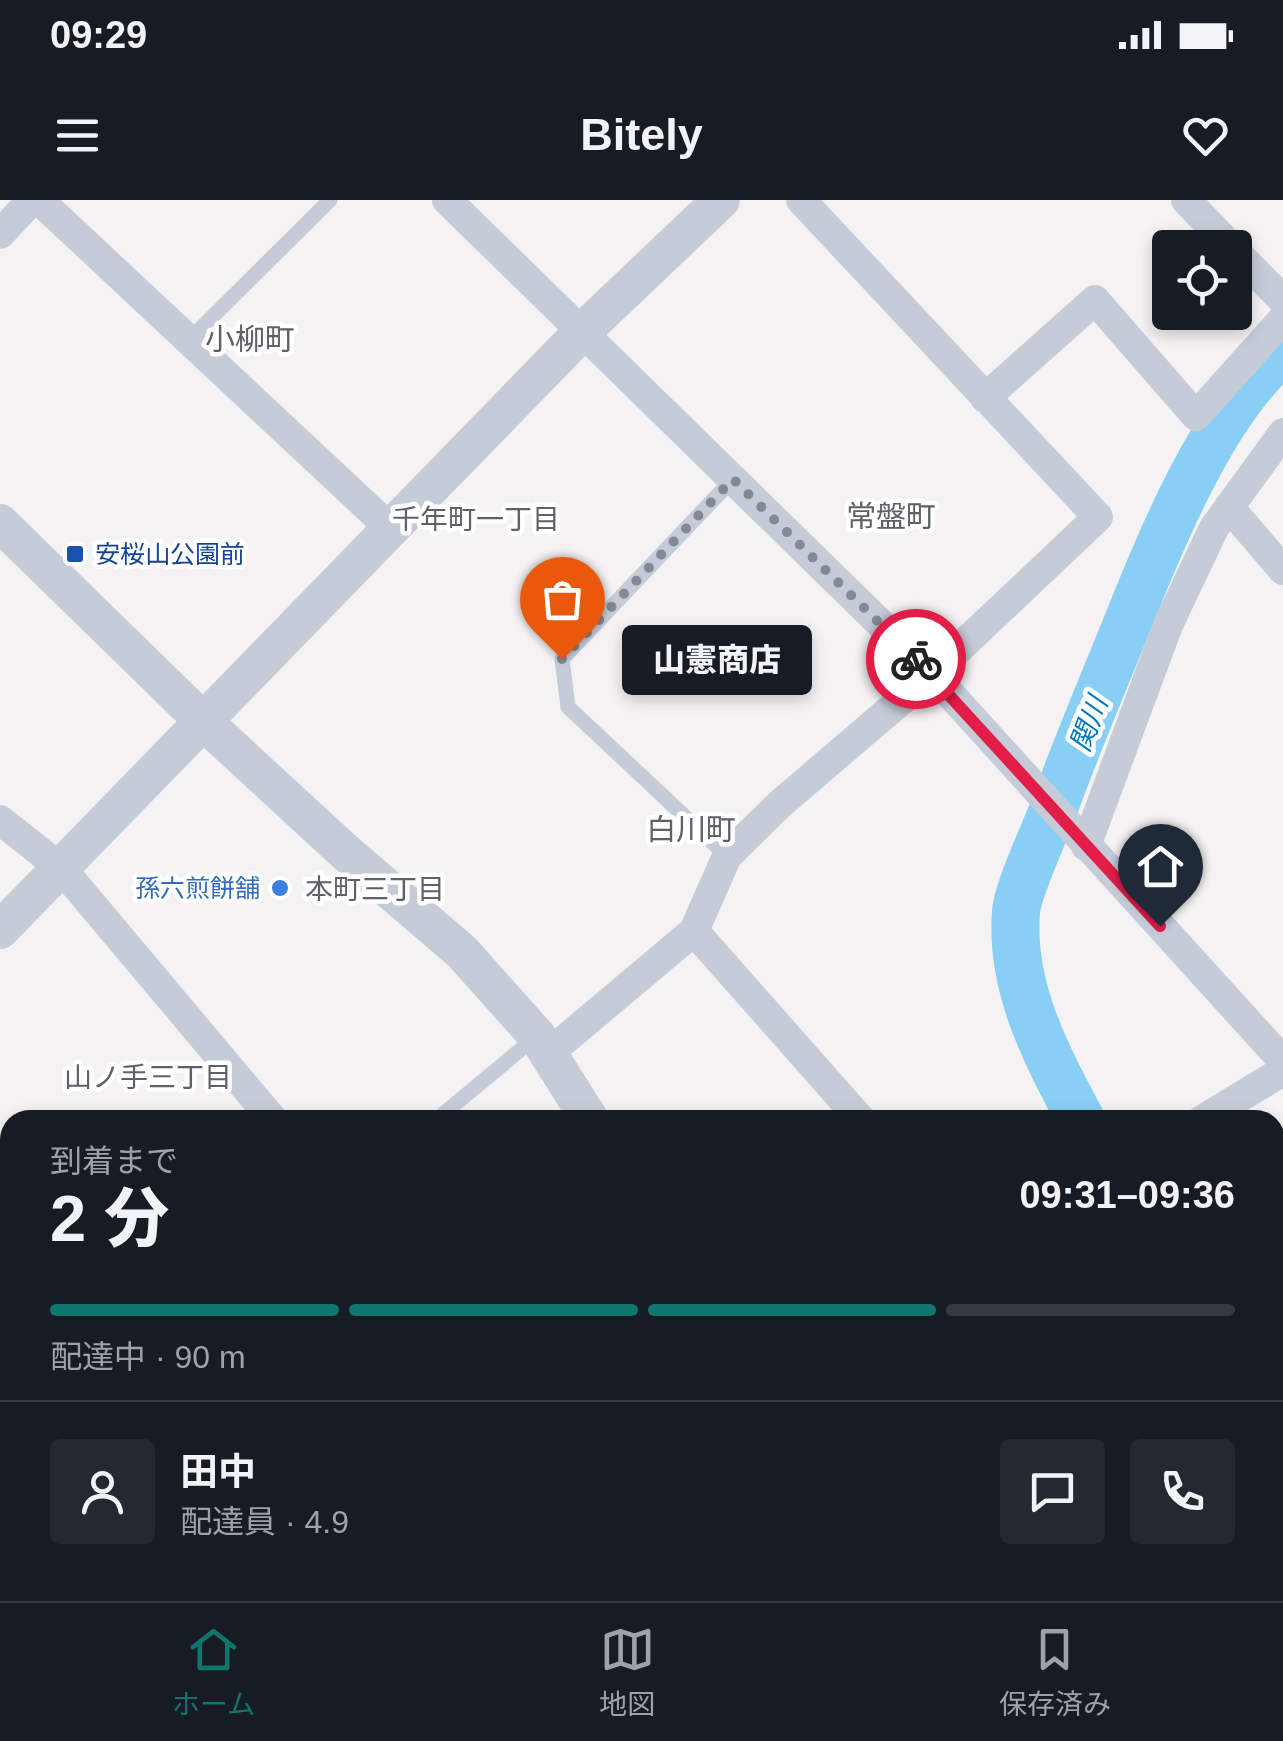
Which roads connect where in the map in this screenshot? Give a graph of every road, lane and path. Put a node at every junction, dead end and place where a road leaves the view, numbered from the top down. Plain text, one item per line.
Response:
1 (35, 200) edge
2 (330, 200) edge
3 (446, 200) edge
4 (721, 200) edge
5 (802, 200) edge
6 (1186, 200) edge
7 (1215, 230) edge
8 (0, 234) edge
9 (1252, 268) edge
10 (1283, 300) edge
11 (1283, 319) edge
12 (581, 333) junction
13 (189, 340) junction
14 (985, 398) junction
15 (1283, 433) edge
16 (733, 479) junction
17 (1229, 507) junction
18 (0, 523) edge
19 (392, 530) junction
20 (1283, 570) edge
21 (932, 674) junction
22 (204, 722) junction
23 (0, 820) edge
24 (1080, 838) junction
25 (727, 856) junction
26 (62, 869) junction
27 (0, 930) edge
28 (694, 931) junction
29 (543, 1044) junction
30 (1283, 1061) edge
31 (1283, 1070) edge
32 (265, 1110) edge
33 (450, 1110) edge
34 (584, 1110) edge
35 (851, 1110) edge
36 (1218, 1110) edge

1 - 8 street
1 - 13 street
2 - 13 lane
3 - 12 street
4 - 12 street
5 - 14 street
6 - 7 street
9 - 10 street
11 - 14 street
12 - 16 street
12 - 19 street
13 - 19 street
14 - 21 street
15 - 17 street
16 - 21 street
16 - 25 lane
17 - 20 street
17 - 24 street
18 - 22 street
19 - 22 street
21 - 24 street
21 - 25 street
22 - 26 street
22 - 29 street
23 - 26 street
24 - 30 street
25 - 28 street
26 - 27 street
26 - 32 street
28 - 29 street
28 - 35 street
29 - 33 lane
29 - 34 street
31 - 36 street

